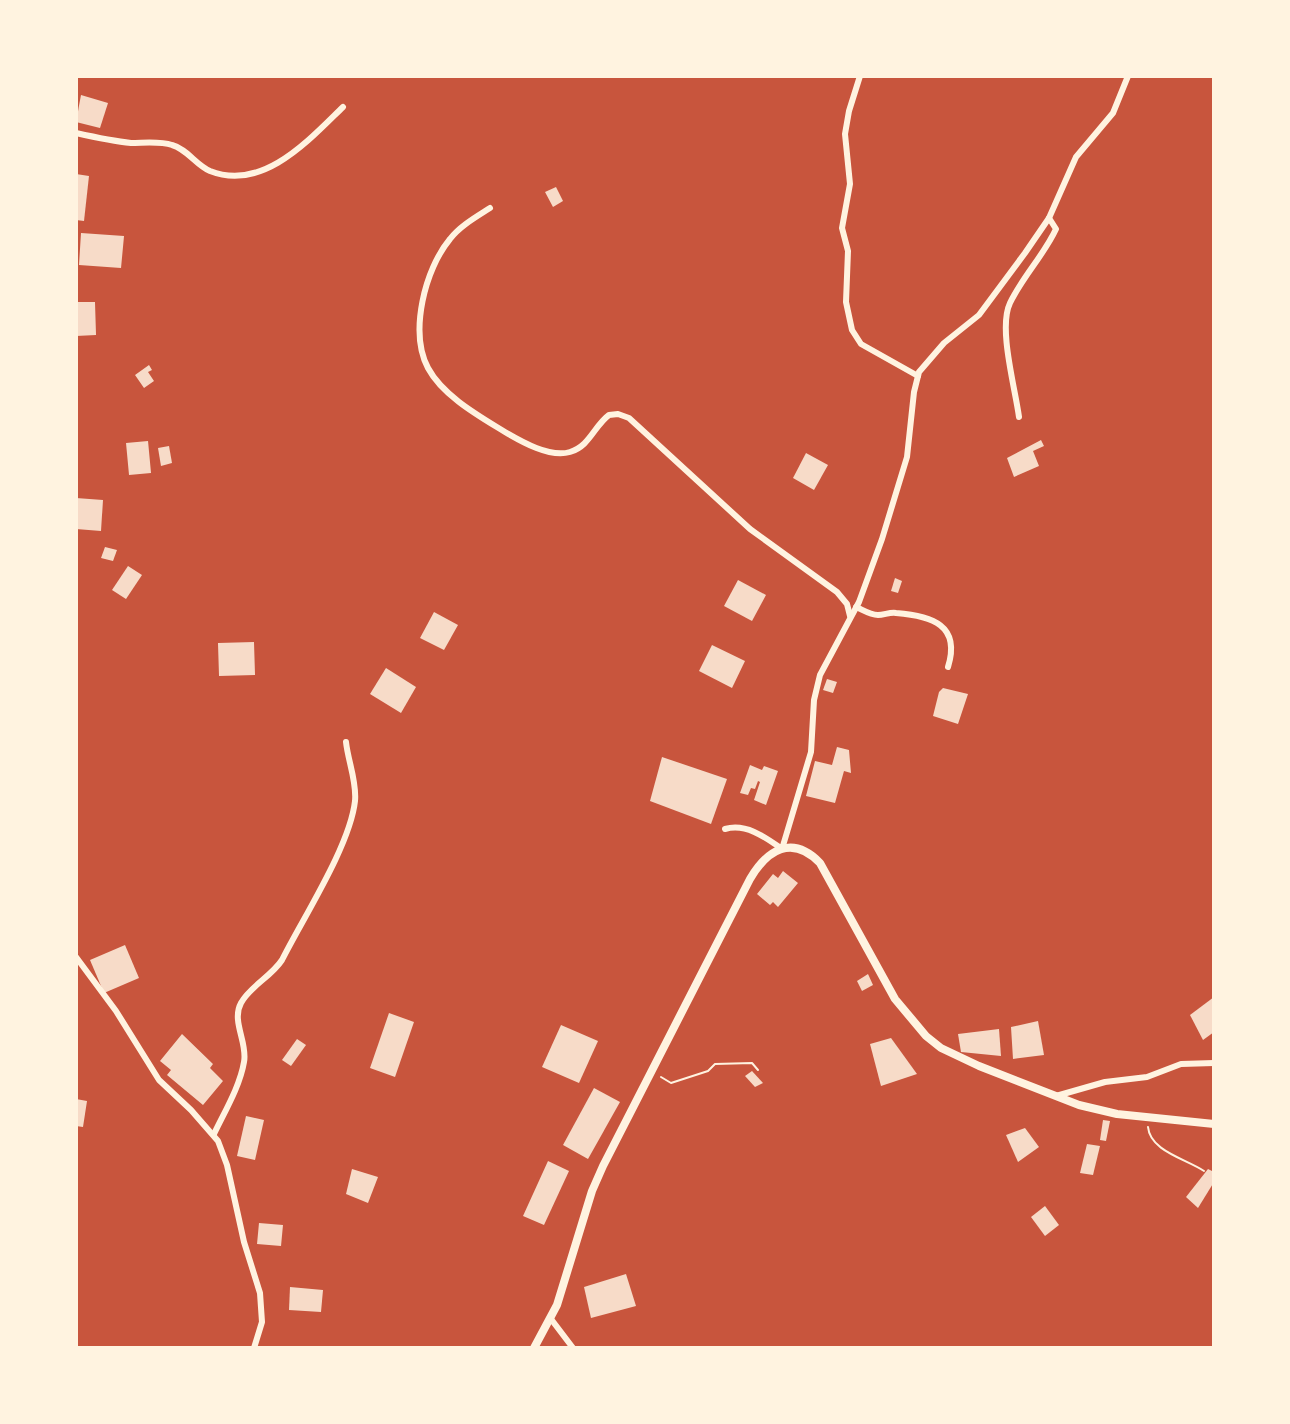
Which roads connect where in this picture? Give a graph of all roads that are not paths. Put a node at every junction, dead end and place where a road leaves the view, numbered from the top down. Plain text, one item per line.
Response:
1 (860, 76) edge
2 (1128, 76) edge
3 (343, 107) dead end
4 (76, 133) edge
5 (490, 208) dead end
6 (1049, 218) junction
7 (918, 376) junction
8 (1019, 417) dead end
9 (856, 607) junction
10 (850, 617) junction
11 (948, 667) dead end
12 (346, 742) dead end
13 (725, 829) dead end
14 (782, 849) junction
15 (76, 957) edge
16 (1214, 1063) edge
17 (1056, 1096) junction
18 (1214, 1124) edge
19 (214, 1134) junction
20 (551, 1319) junction
21 (254, 1347) edge
22 (534, 1347) edge
23 (573, 1347) edge

1 - 7 street
2 - 6 street
3 - 4 street
5 - 10 street
6 - 7 street
6 - 8 street
7 - 9 street
9 - 10 street
9 - 11 street
10 - 14 street
12 - 19 street
13 - 14 street
14 - 17 street
14 - 20 street
15 - 19 street
16 - 17 street
17 - 18 street
19 - 21 street
20 - 22 street
20 - 23 street

